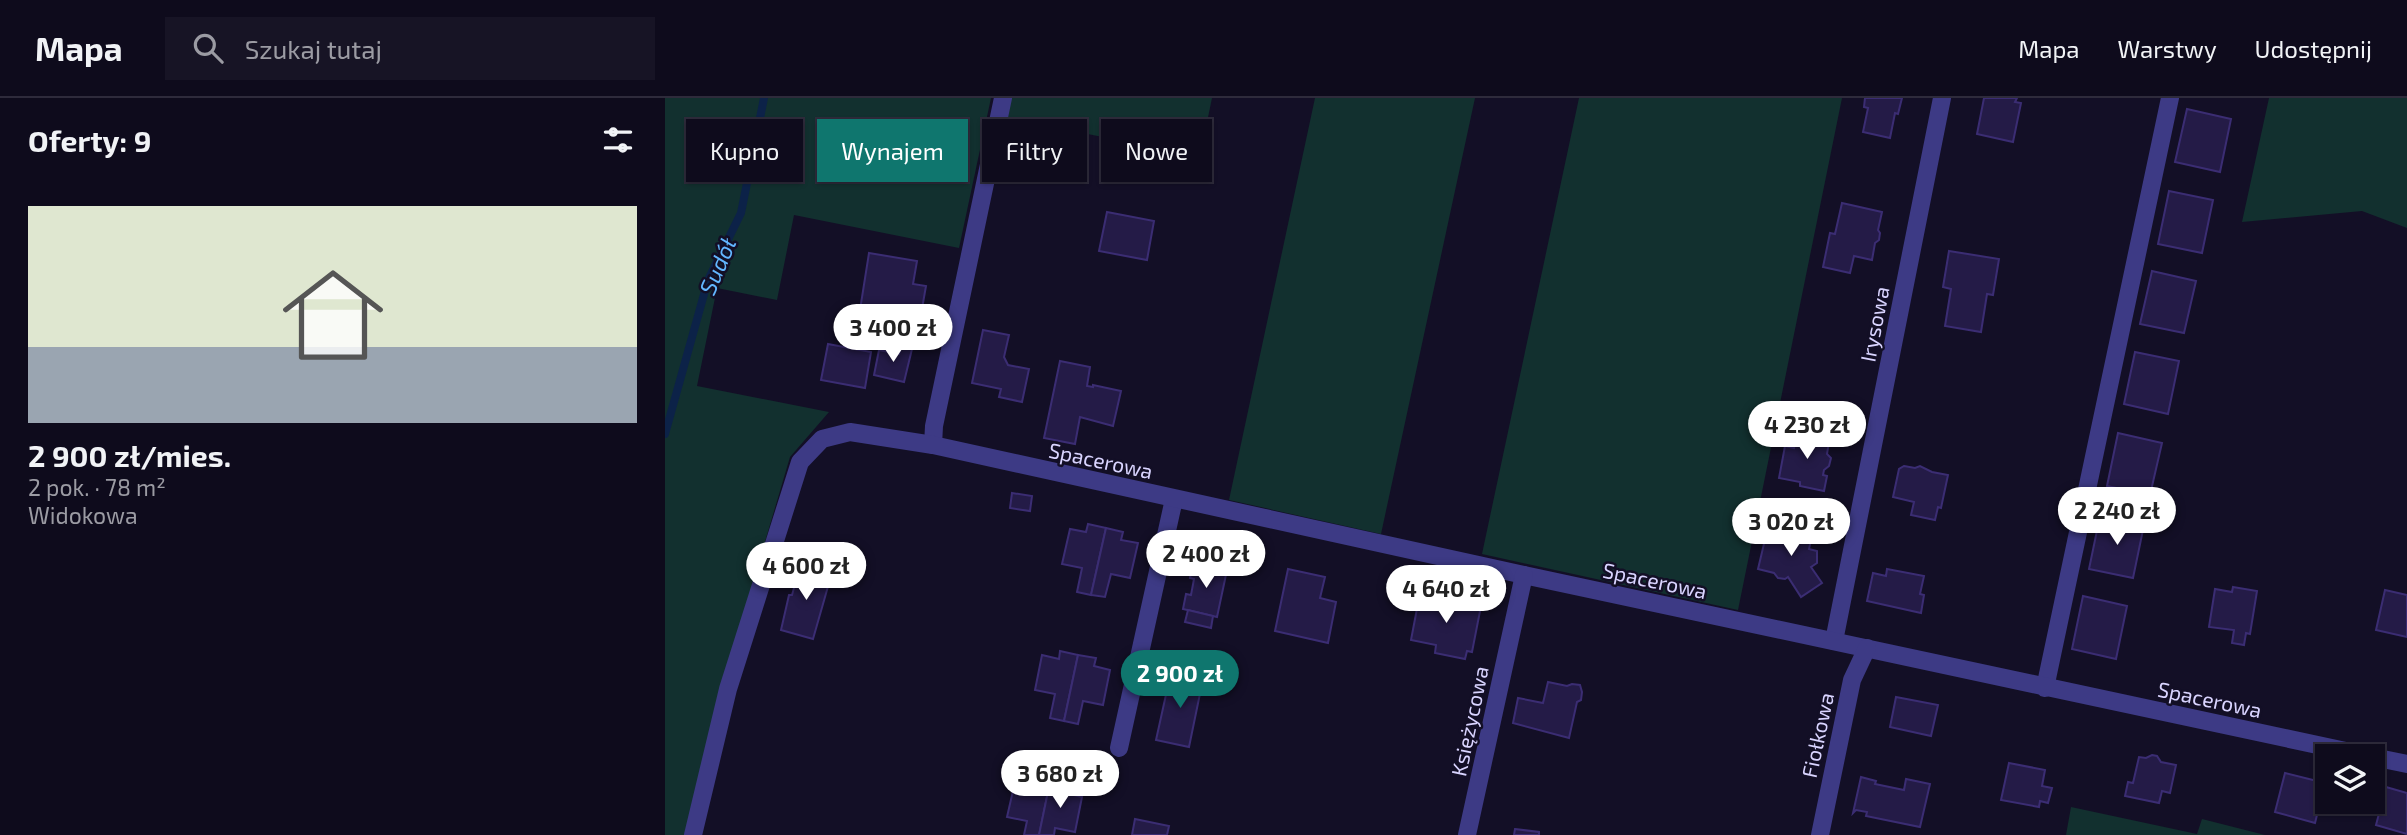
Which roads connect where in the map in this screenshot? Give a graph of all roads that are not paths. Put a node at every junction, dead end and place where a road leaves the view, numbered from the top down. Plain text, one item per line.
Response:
1 (1003, 98) edge
2 (1942, 98) edge
3 (2170, 98) edge
4 (933, 445) junction
5 (1174, 499) junction
6 (1524, 575) junction
7 (1834, 641) junction
8 (1867, 648) junction
9 (2045, 688) junction
10 (2315, 744) edge
11 (1119, 748) dead end
12 (2385, 759) edge
13 (2407, 764) edge
14 (693, 835) edge
15 (1467, 835) edge
16 (1820, 835) edge

1 - 4 street
2 - 7 street, Irysowa
3 - 9 street
4 - 5 street, Spacerowa
4 - 14 street, Spacerowa
5 - 6 street, Spacerowa
5 - 11 street
6 - 7 street, Spacerowa
6 - 15 street, Księżycowa
7 - 8 street, Spacerowa
8 - 9 street, Spacerowa
8 - 16 street, Fiołkowa
9 - 10 street, Spacerowa
12 - 13 street, Spacerowa

